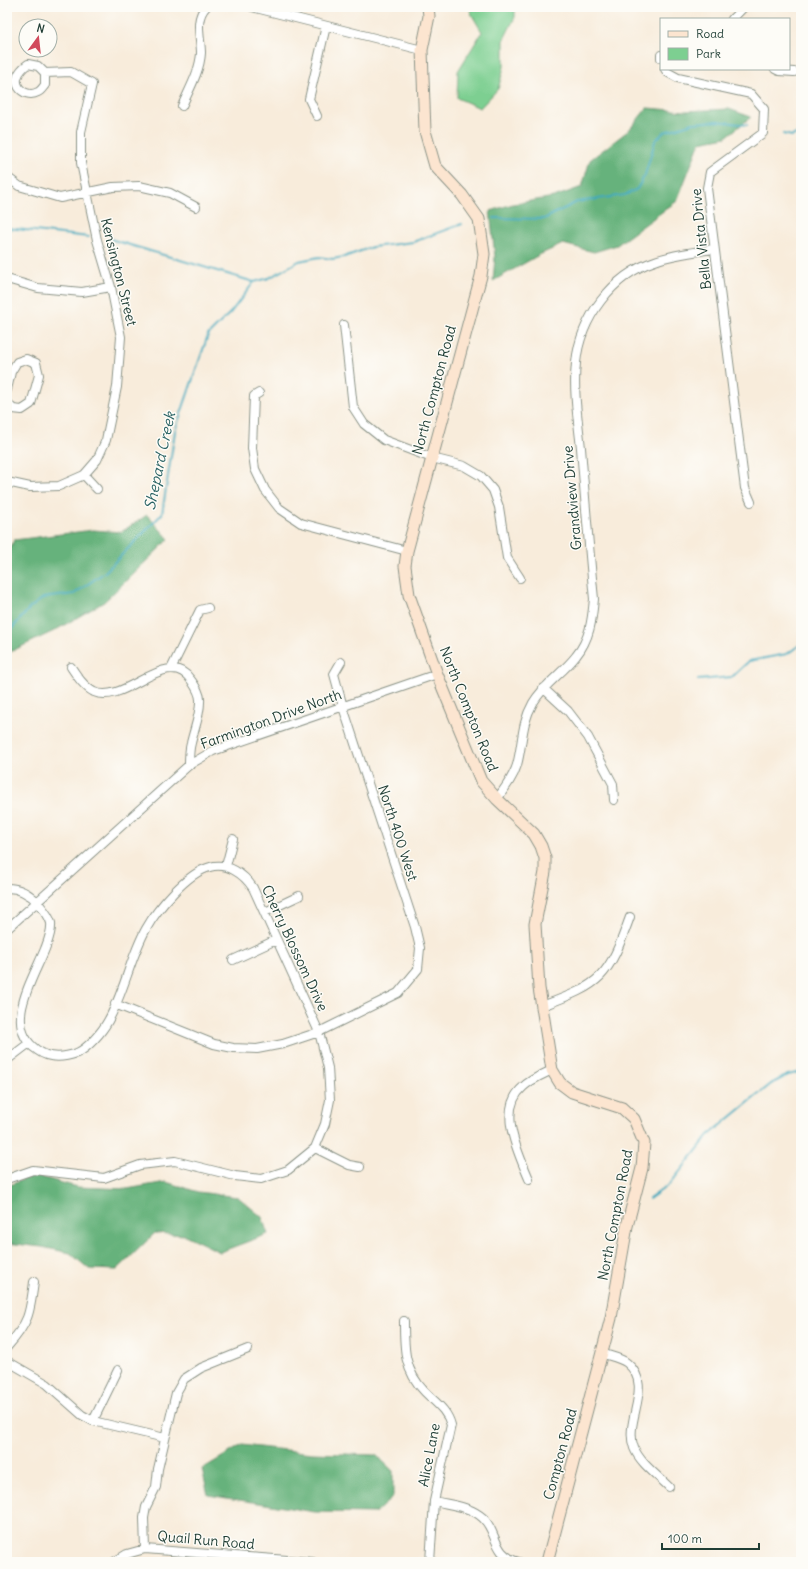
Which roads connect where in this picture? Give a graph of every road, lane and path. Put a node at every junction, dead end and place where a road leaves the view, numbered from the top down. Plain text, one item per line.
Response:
1 (206, 7) edge
2 (252, 7) edge
3 (428, 7) edge
4 (744, 7) edge
5 (733, 18) edge
6 (326, 26) junction
7 (422, 50) junction
8 (666, 70) edge
9 (777, 70) edge
10 (794, 72) dead end
11 (45, 73) junction
12 (182, 106) dead end
13 (317, 116) dead end
14 (7, 177) edge
15 (87, 192) junction
16 (196, 207) dead end
17 (714, 249) junction
18 (7, 279) edge
19 (111, 287) junction
20 (344, 325) dead end
21 (7, 390) edge
22 (259, 393) dead end
23 (7, 402) edge
24 (432, 458) junction
25 (84, 474) junction
26 (7, 482) edge
27 (97, 489) dead end
28 (751, 502) dead end
29 (407, 551) junction
30 (520, 578) dead end
31 (208, 608) dead end
32 (341, 662) dead end
33 (71, 667) dead end
34 (171, 669) junction
35 (437, 674) junction
36 (544, 688) junction
37 (343, 707) junction
38 (189, 765) junction
39 (497, 799) junction
40 (614, 800) dead end
41 (234, 839) dead end
42 (226, 866) junction
43 (7, 888) edge
44 (299, 896) dead end
45 (37, 902) junction
46 (265, 912) junction
47 (630, 917) dead end
48 (7, 930) edge
49 (276, 940) junction
50 (233, 960) dead end
51 (115, 1004) junction
52 (542, 1006) junction
53 (319, 1032) junction
54 (28, 1044) junction
55 (7, 1060) edge
56 (552, 1070) junction
57 (315, 1148) junction
58 (360, 1167) dead end
59 (7, 1179) edge
60 (529, 1179) dead end
61 (34, 1282) dead end
62 (404, 1321) dead end
63 (7, 1347) edge
64 (248, 1349) dead end
65 (602, 1353) junction
66 (7, 1362) edge
67 (118, 1370) dead end
68 (93, 1421) junction
69 (165, 1438) junction
70 (669, 1487) dead end
71 (434, 1501) junction
72 (145, 1548) junction
73 (114, 1562) edge
74 (313, 1562) edge
75 (430, 1562) edge
76 (519, 1562) edge
77 (547, 1562) edge

1 - 12 street
2 - 6 street
3 - 7 street, North Compton Road
4 - 5 street
6 - 7 street
6 - 13 street
7 - 24 street, North Compton Road
8 - 17 street, Bella Vista Drive
9 - 10 street
11 - 11 street
11 - 15 street, Kensington Street
14 - 15 street
15 - 16 street
15 - 19 street, Kensington Street
17 - 28 street, Bella Vista Drive
17 - 36 street, Grandview Drive
18 - 19 street
19 - 25 street, Kensington Street
20 - 24 street
21 - 23 street
22 - 29 street
24 - 29 street, North Compton Road
24 - 30 street
25 - 26 street, Kensington Street
25 - 27 street
29 - 35 street, North Compton Road
31 - 34 street
32 - 37 street, North 400 West
33 - 34 street
34 - 38 street
35 - 37 street, Farmington Drive North
35 - 39 street, North Compton Road
36 - 39 street, Grandview Drive
36 - 40 street
37 - 38 street, Farmington Drive North
37 - 53 street, North 400 West
38 - 45 street, Farmington Drive North
39 - 52 street, North Compton Road
41 - 42 street
42 - 46 street, Cherry Blossom Drive
42 - 51 street
43 - 45 street
44 - 46 street
45 - 48 street, Farmington Drive North
45 - 54 street
46 - 49 street, Cherry Blossom Drive
47 - 52 street
49 - 50 street
49 - 53 street, Cherry Blossom Drive
51 - 53 street
51 - 54 street
52 - 56 street, North Compton Road
53 - 57 street, Cherry Blossom Drive
54 - 55 street
56 - 60 street
56 - 65 street, North Compton Road
57 - 58 street
57 - 59 street
61 - 63 street
62 - 71 street, Alice Lane
64 - 69 street
65 - 70 street
65 - 77 street, Compton Road
66 - 68 street
67 - 68 street
68 - 69 street
69 - 72 street
71 - 75 street, Alice Lane
71 - 76 street
72 - 73 street
72 - 74 street, Quail Run Road

